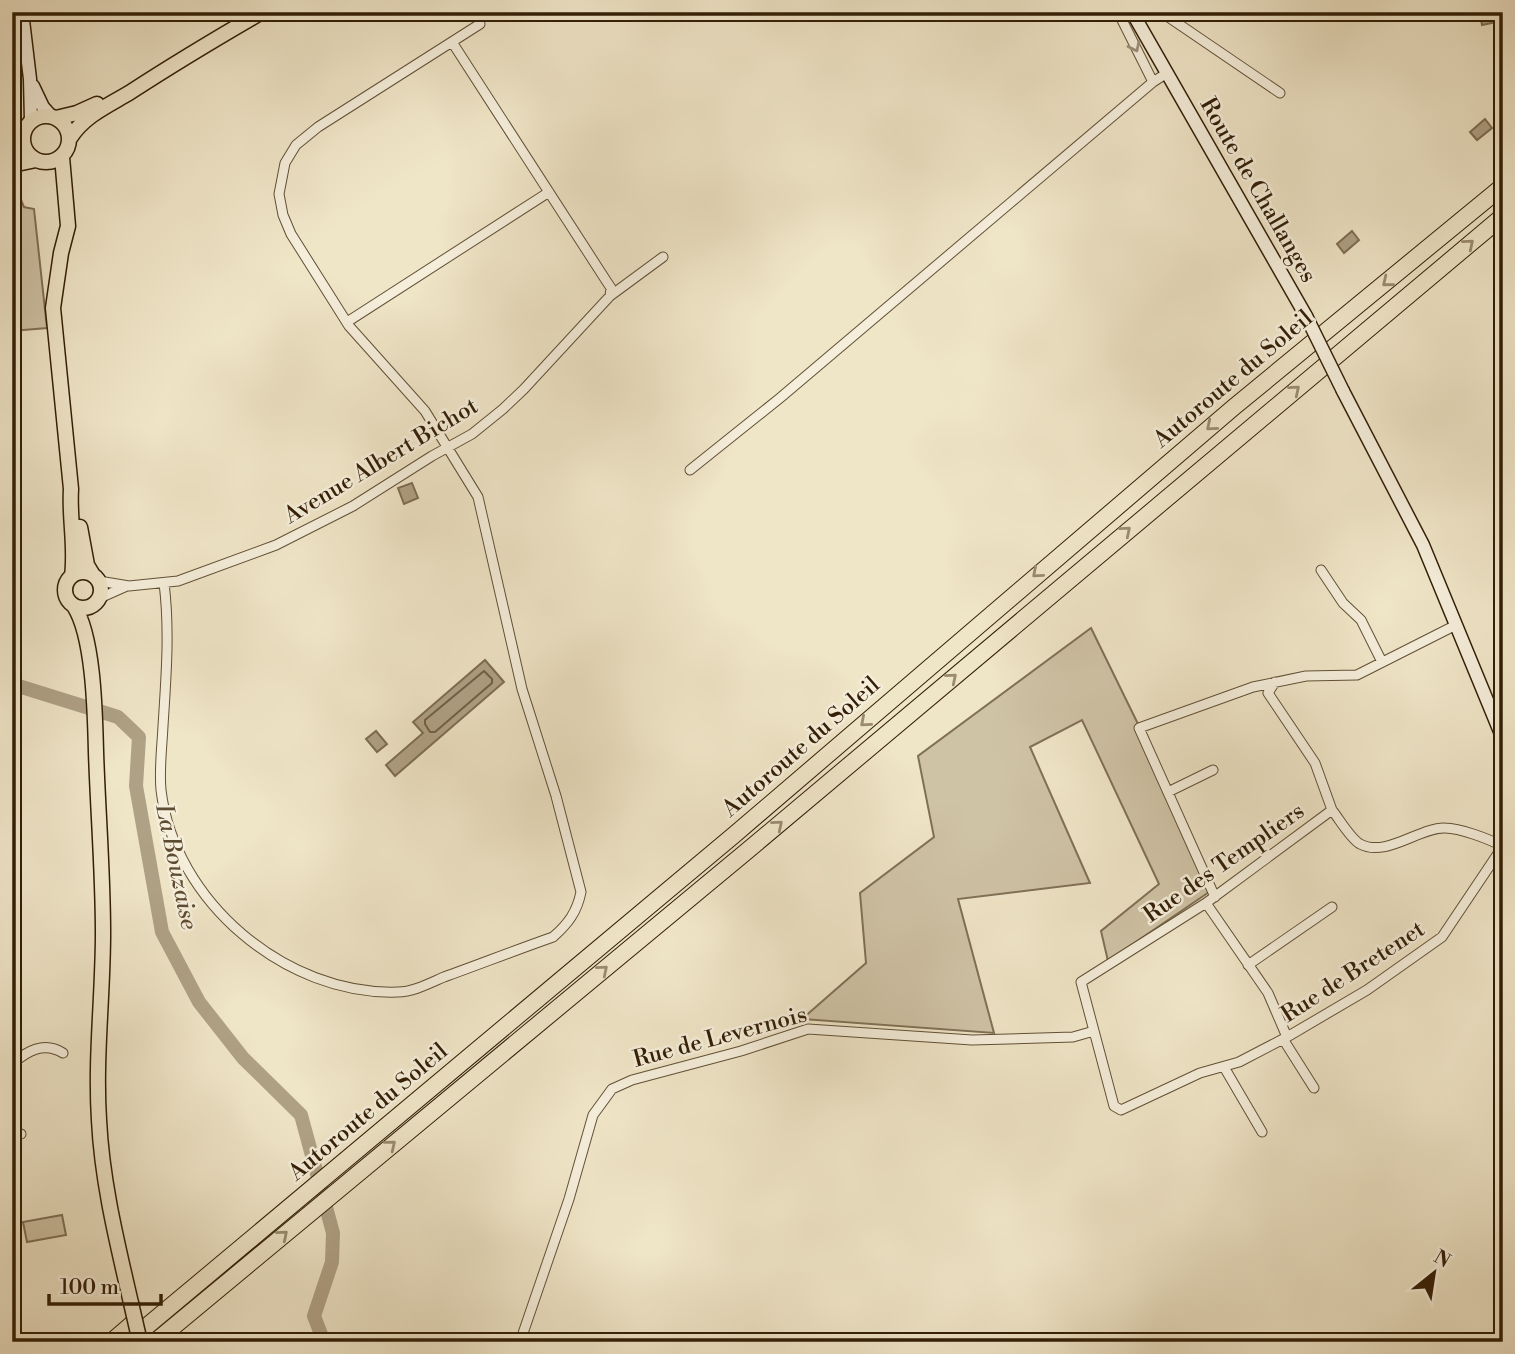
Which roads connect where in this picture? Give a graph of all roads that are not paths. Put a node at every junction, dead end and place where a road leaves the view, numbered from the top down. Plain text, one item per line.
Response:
1 (22, 12) edge
2 (262, 12) edge
3 (1118, 12) edge
4 (1132, 12) edge
5 (1161, 12) edge
6 (480, 24) dead end
7 (452, 42) junction
8 (1167, 73) junction
9 (151, 76) junction
10 (30, 79) junction
11 (1153, 82) junction
12 (1280, 93) dead end
13 (54, 117) junction
14 (27, 128) junction
15 (70, 138) junction
16 (12, 153) edge
17 (61, 157) junction
18 (39, 161) junction
19 (12, 165) edge
20 (1503, 186) edge
21 (549, 192) junction
22 (1503, 216) edge
23 (61, 253) junction
24 (663, 257) dead end
25 (610, 296) junction
26 (347, 322) junction
27 (449, 448) junction
28 (690, 470) dead end
29 (71, 489) junction
30 (1321, 570) dead end
31 (72, 576) junction
32 (96, 578) junction
33 (164, 583) junction
34 (129, 586) junction
35 (98, 601) junction
36 (74, 606) junction
37 (1454, 626) junction
38 (86, 643) junction
39 (1382, 662) junction
40 (1275, 682) junction
41 (1503, 739) edge
42 (1213, 771) dead end
43 (1168, 792) junction
44 (1332, 810) junction
45 (1502, 846) edge
46 (1215, 897) junction
47 (1206, 903) junction
48 (1332, 906) dead end
49 (1248, 965) junction
50 (1094, 1031) junction
51 (1285, 1038) junction
52 (63, 1053) dead end
53 (12, 1064) edge
54 (1224, 1067) junction
55 (1314, 1088) dead end
56 (1262, 1132) dead end
57 (334, 1182) junction
58 (210, 1271) junction
59 (111, 1342) edge
60 (128, 1342) edge
61 (140, 1342) edge
62 (155, 1342) edge
63 (520, 1342) edge

1 - 10 street
2 - 9 main road
3 -> 11 street
4 - 8 street, Route de Challanges
5 - 12 street
6 - 7 street
7 - 21 street
7 - 26 street
8 - 11 street
8 - 37 street, Route de Challanges, bridge
9 - 13 main road
9 - 15 main road
10 - 13 street
10 - 14 street
11 - 28 street
13 - 14 main road
13 - 15 main road
14 - 16 main road
14 - 18 main road
15 - 17 main road
17 - 18 main road
17 - 23 main road
18 - 19 main road
18 - 23 main road
20 -> 57 highway, Autoroute du Soleil
21 - 25 street
21 - 26 street
57 -> 22 highway, Autoroute du Soleil
23 - 29 main road
24 - 25 street, Avenue Albert Bichot
25 - 27 street, Avenue Albert Bichot
26 - 27 street
27 - 33 street, Avenue Albert Bichot
27 - 33 street
29 - 31 main road
29 - 32 main road
30 - 39 street
31 - 32 main road
31 - 36 main road
32 - 34 street
32 - 35 main road
33 - 34 street, Avenue Albert Bichot
34 - 35 street
35 - 36 main road
35 - 38 main road
36 - 38 main road
37 - 39 street
37 - 41 street, Route de Challanges
38 - 61 main road, bridge
39 - 40 street
40 - 43 street
40 - 44 street
42 - 43 street
43 - 46 street
44 - 45 street, Rue des Templiers
44 - 46 street, Rue des Templiers
45 - 51 street, Rue de Bretenet
46 - 47 street, Rue des Templiers
47 - 49 street
47 - 50 street, Rue des Templiers
48 - 49 street
49 - 51 street
50 - 54 street, Rue de Bretenet
50 - 63 street, Rue de Levernois
51 - 54 street, Rue de Bretenet
51 - 55 street
52 - 53 street
54 - 56 street
57 - 58 highway, Autoroute du Soleil
62 -> 57 highway, Autoroute du Soleil
58 - 59 highway
58 - 60 highway, Autoroute du Soleil

